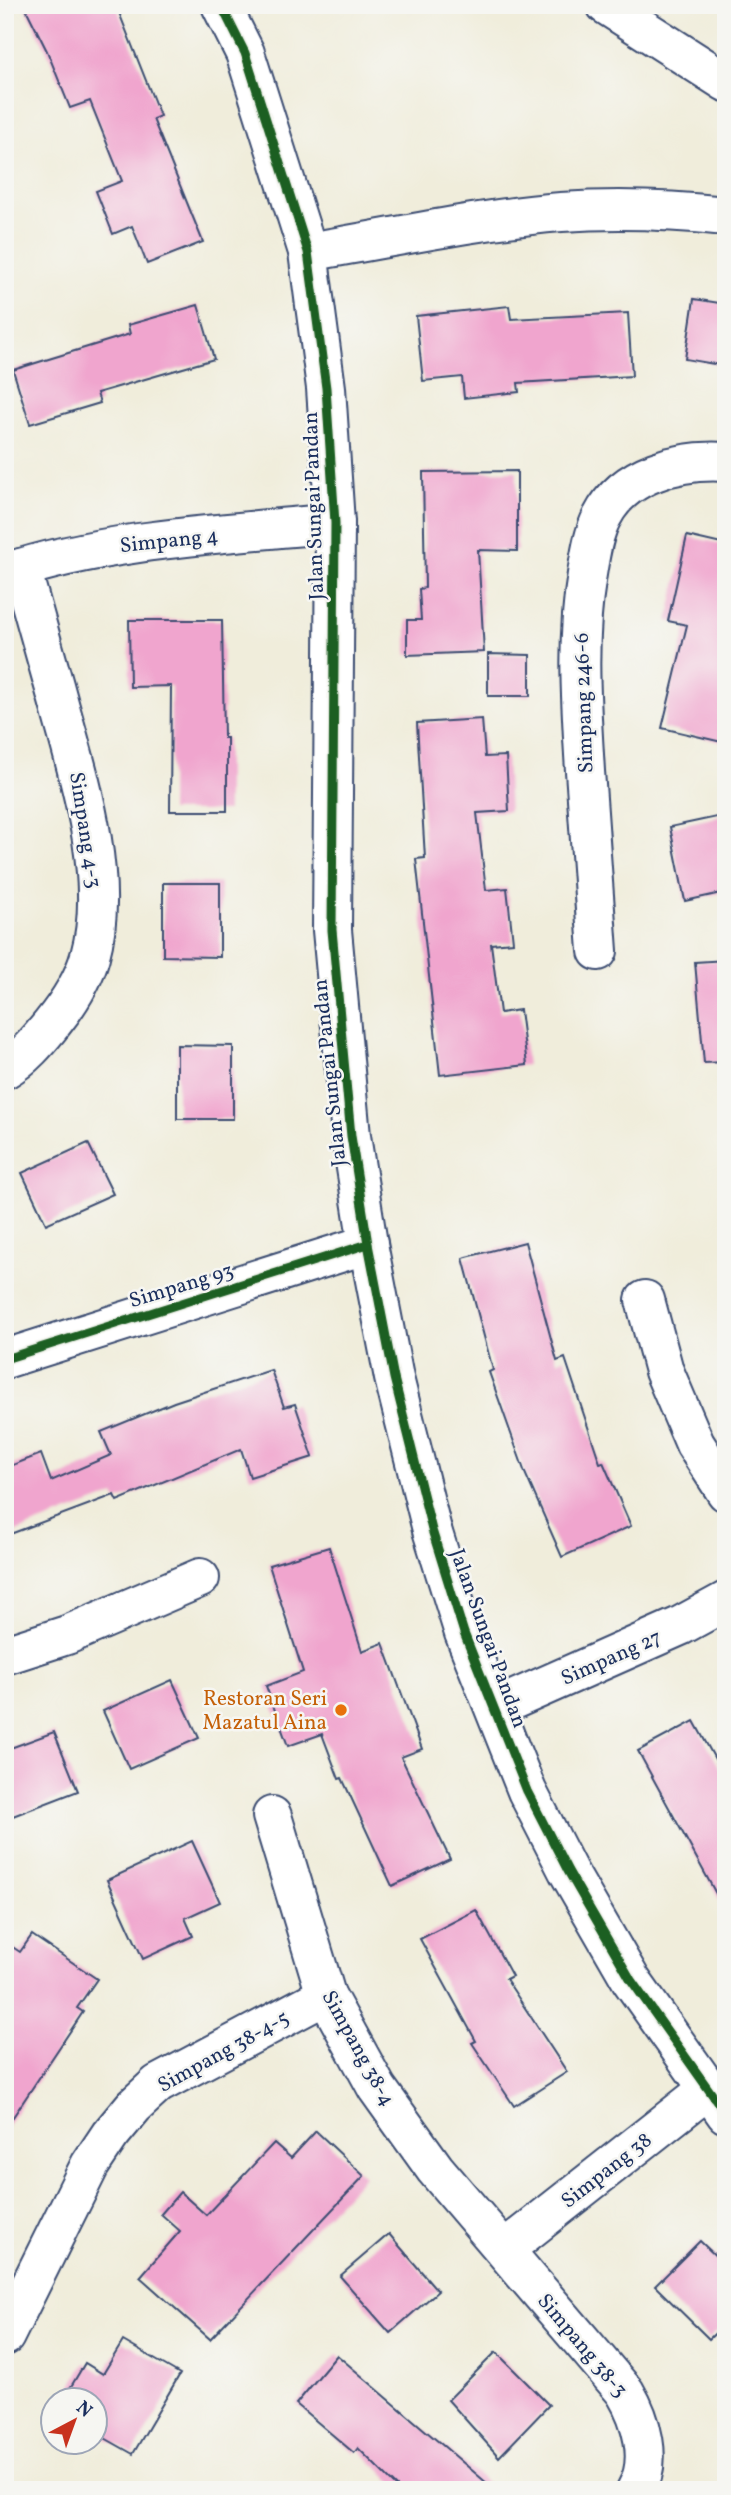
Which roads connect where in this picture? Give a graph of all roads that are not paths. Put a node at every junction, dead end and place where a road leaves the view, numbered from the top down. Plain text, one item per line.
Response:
1 (221, 5) edge
2 (606, 5) edge
3 (726, 82) edge
4 (726, 216) edge
5 (308, 253) junction
6 (726, 462) edge
7 (335, 523) junction
8 (13, 570) edge
9 (598, 951) dead end
10 (5, 1069) edge
11 (368, 1244) junction
12 (645, 1300) dead end
13 (5, 1359) edge
14 (726, 1492) edge
15 (200, 1578) dead end
16 (723, 1607) edge
17 (5, 1655) edge
18 (495, 1708) junction
19 (272, 1816) dead end
20 (327, 1995) junction
21 (717, 2102) edge
22 (505, 2249) junction
23 (5, 2336) edge
24 (636, 2490) edge

1 - 5 street, Jalan Sungai Pandan
2 - 3 street
4 - 5 street
5 - 7 street, Jalan Sungai Pandan
6 - 9 street, Simpang 246-6
7 - 8 street, Simpang 4
7 - 11 street, Jalan Sungai Pandan
8 - 10 street, Simpang 4-3
11 - 13 street, Simpang 93
11 - 18 street, Jalan Sungai Pandan
12 - 14 street
15 - 17 street
16 - 18 street, Simpang 27
18 - 21 street, Jalan Sungai Pandan
19 - 20 street, Simpang 38-4
20 - 22 street, Simpang 38-4
20 - 23 street, Simpang 38-4-5
21 - 22 street, Simpang 38
22 - 24 street, Simpang 38-3

